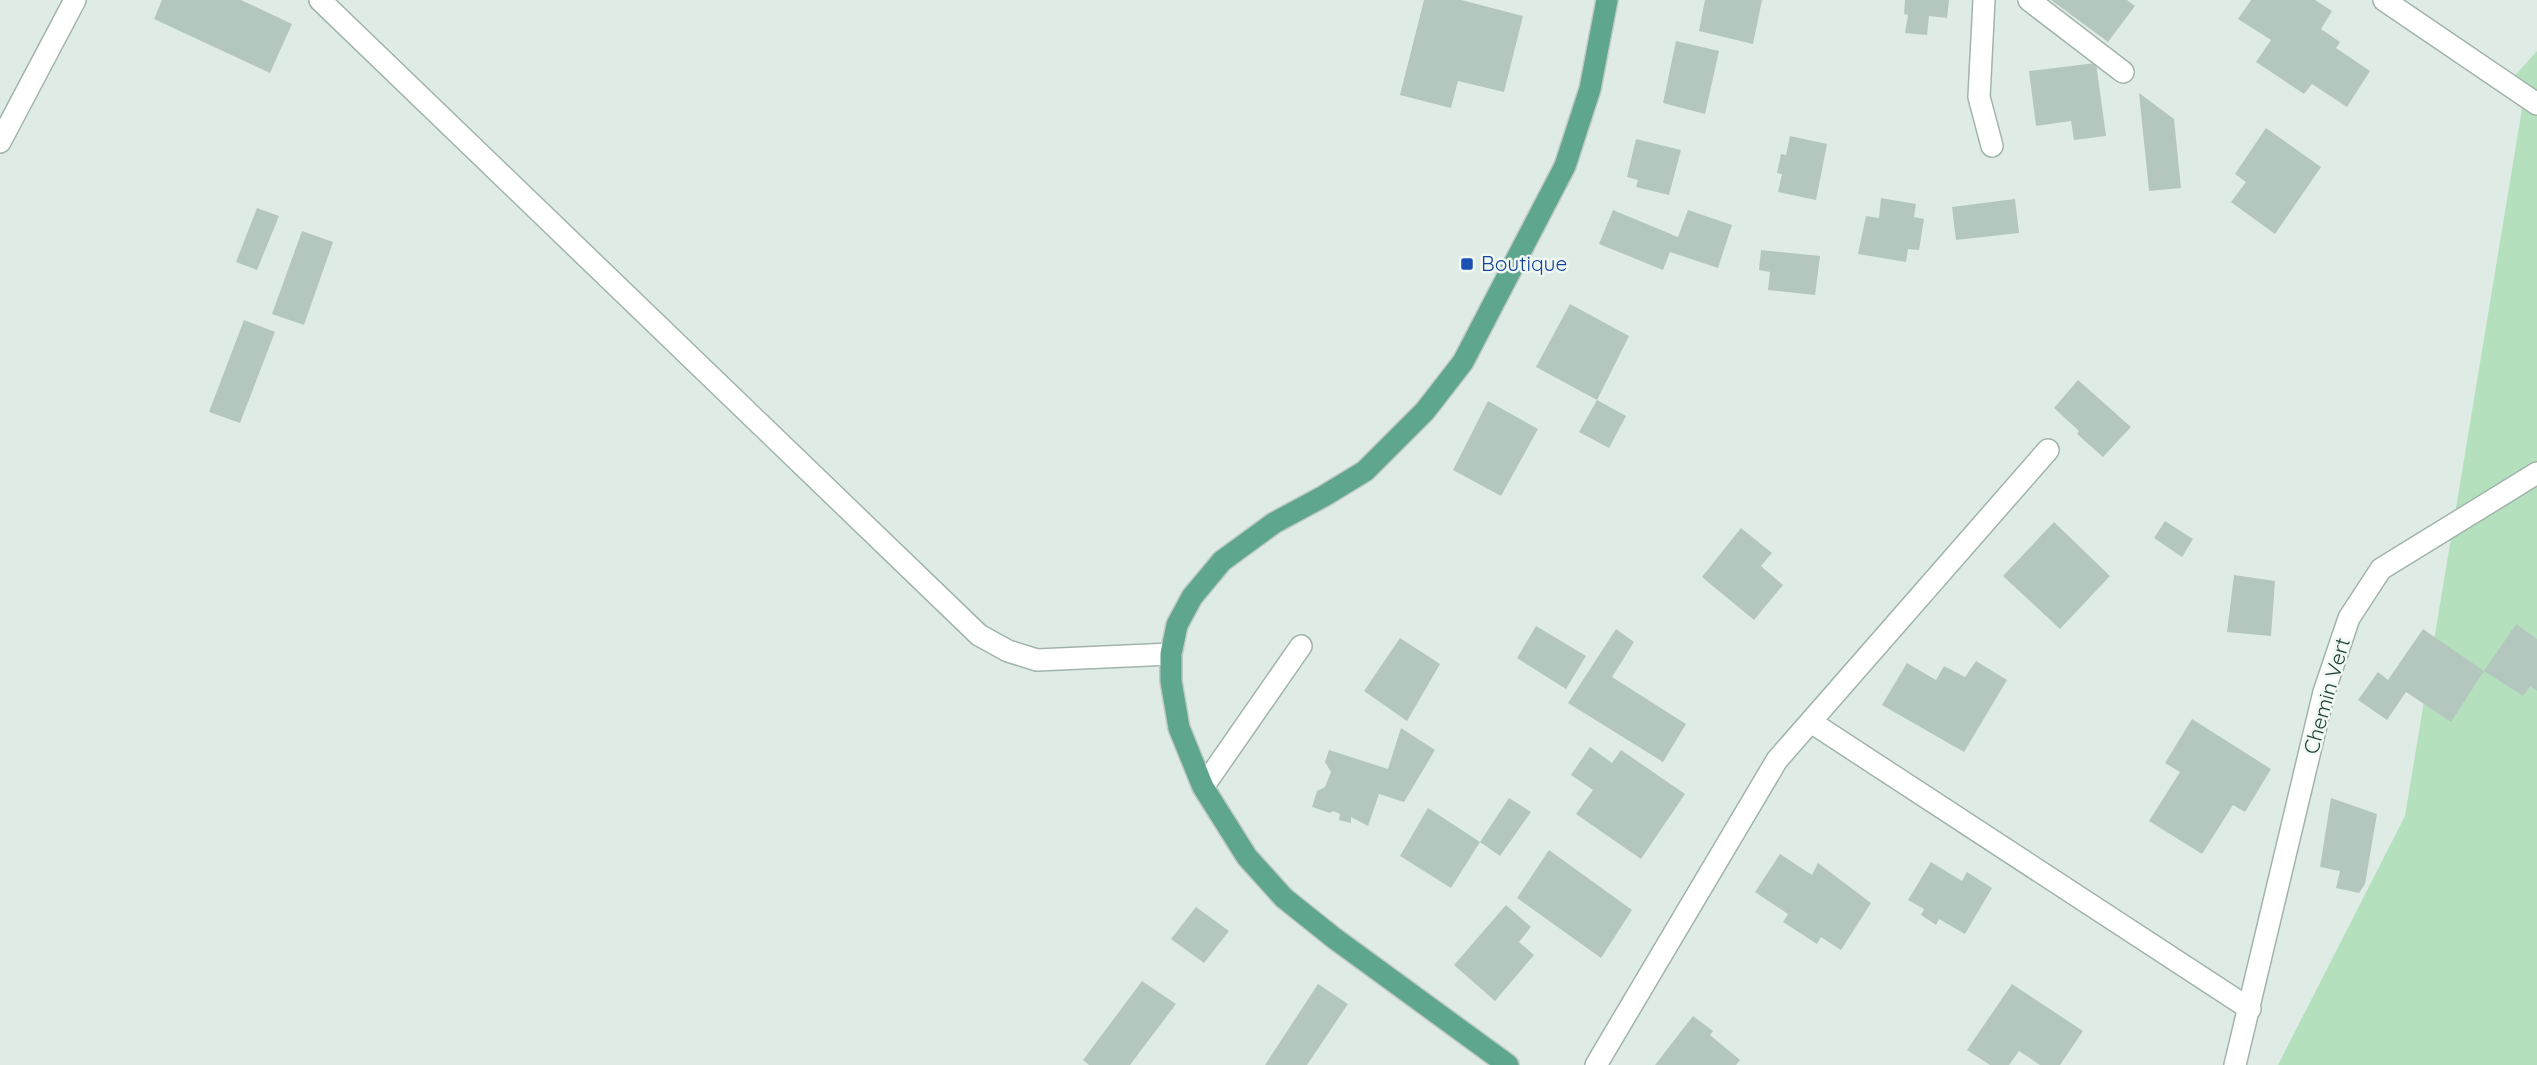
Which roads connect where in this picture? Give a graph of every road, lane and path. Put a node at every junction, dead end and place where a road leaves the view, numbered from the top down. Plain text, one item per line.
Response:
1 (75, 0) edge
2 (320, 0) edge
3 (1608, 0) edge
4 (1984, 0) edge
5 (2029, 0) edge
6 (2384, 0) edge
7 (2123, 72) dead end
8 (2537, 104) edge
9 (0, 142) edge
10 (1992, 146) dead end
11 (2048, 450) dead end
12 (2537, 473) edge
13 (1301, 646) dead end
14 (1171, 654) junction
15 (1811, 722) junction
16 (1203, 787) junction
17 (2250, 1009) junction
18 (1508, 1065) edge
19 (1596, 1065) edge
20 (2235, 1065) edge

1 - 9 street
2 - 14 street
3 - 14 main road
4 - 10 street
5 - 7 street
6 - 8 street
11 - 15 street
12 - 17 street, Chemin Vert
13 - 16 street
14 - 16 main road
15 - 17 street
15 - 19 street
16 - 18 main road
17 - 20 street, Chemin Vert

